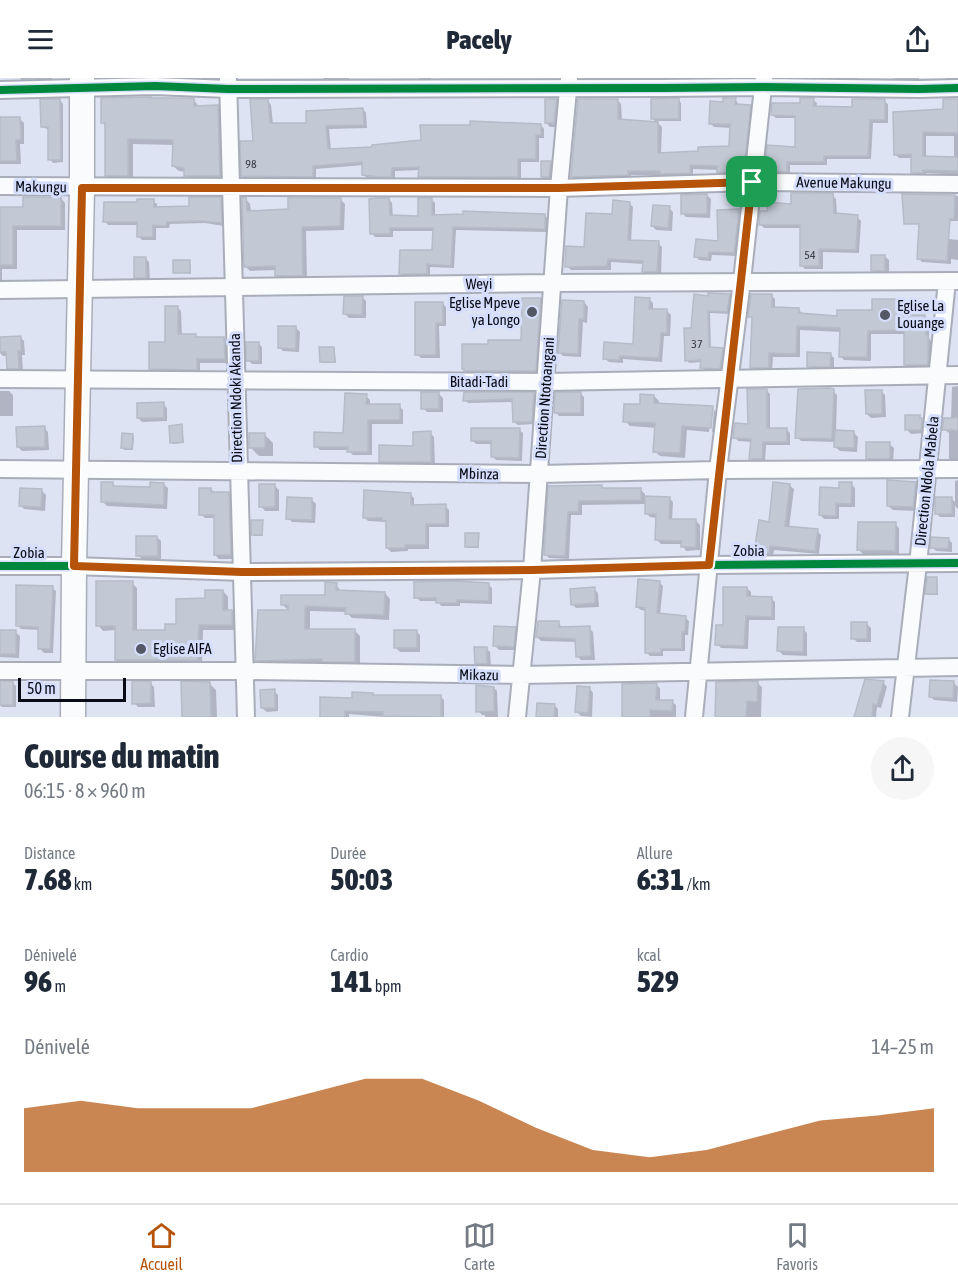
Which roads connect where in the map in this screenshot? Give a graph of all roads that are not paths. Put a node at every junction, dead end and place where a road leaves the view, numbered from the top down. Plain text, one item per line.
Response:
1 (763, 82) edge
2 (82, 83) edge
3 (228, 83) edge
4 (568, 83) edge
5 (958, 88) edge
6 (0, 90) edge
7 (752, 182) junction
8 (958, 184) edge
9 (0, 186) edge
10 (230, 187) junction
11 (82, 188) junction
12 (559, 188) junction
13 (742, 281) junction
14 (953, 281) edge
15 (552, 283) junction
16 (234, 288) junction
17 (79, 289) junction
18 (0, 290) edge
19 (958, 375) edge
20 (938, 376) junction
21 (78, 378) junction
22 (730, 379) junction
23 (0, 380) edge
24 (236, 382) junction
25 (546, 382) junction
26 (0, 469) edge
27 (76, 469) junction
28 (928, 469) junction
29 (958, 469) edge
30 (718, 470) junction
31 (238, 472) junction
32 (539, 474) junction
33 (958, 563) edge
34 (918, 564) junction
35 (709, 565) junction
36 (0, 566) edge
37 (74, 566) junction
38 (532, 570) junction
39 (242, 572) junction
40 (958, 667) edge
41 (907, 668) junction
42 (74, 670) junction
43 (246, 670) junction
44 (0, 671) edge
45 (699, 672) junction
46 (521, 675) junction
47 (73, 717) edge
48 (246, 717) edge
49 (517, 717) edge
50 (694, 717) edge
51 (900, 717) edge

1 - 4 street
1 - 5 street
1 - 7 street
2 - 3 street
2 - 6 street
2 - 11 street
3 - 4 street
3 - 10 street, Direction Ndoki Akanda
4 - 12 street, Direction Ntotoangani
7 - 8 street, Avenue Makungu
7 - 12 street, Avenue Makungu
7 - 13 street
9 - 11 street, Makungu
10 - 11 street, Avenue Makungu
10 - 12 street, Avenue Makungu
10 - 16 street, Direction Ndoki Akanda
11 - 17 street
12 - 15 street, Direction Ntotoangani
13 - 14 street, Weyi
13 - 15 street, Weyi
13 - 22 street
14 - 20 street, Direction Ndola Mabela
15 - 16 street, Weyi
15 - 25 street, Direction Ntotoangani
16 - 17 street, Weyi
16 - 24 street, Direction Ndoki Akanda
17 - 18 street, Weyi
17 - 21 street
19 - 20 street, Bitadi-Tadi
20 - 22 street, Bitadi-Tadi
20 - 28 street, Direction Ndola Mabela
21 - 23 street, Bitadi-Tadi
21 - 24 street, Bitadi-Tadi
21 - 27 street
22 - 25 street, Bitadi-Tadi
22 - 30 street
24 - 25 street, Bitadi-Tadi
24 - 31 street, Direction Ndoki Akanda
25 - 32 street, Direction Ntotoangani
26 - 27 street, Mbinza
27 - 31 street, Mbinza
27 - 37 street
28 - 29 street, Mbinza
28 - 30 street, Mbinza
28 - 34 street, Direction Ndola Mabela
30 - 32 street, Mbinza
30 - 35 street
31 - 32 street, Mbinza
31 - 39 street, Direction Ndoki Akanda
32 - 38 street, Direction Ntotoangani
33 - 34 street, Zobia
34 - 35 street, Zobia
34 - 41 street, Direction Ndola Mabela
35 - 38 street, Zobia
35 - 45 street
36 - 37 street, Zobia
37 - 39 street, Zobia
37 - 42 street
38 - 39 street, Zobia
38 - 46 street, Direction Ntotoangani
39 - 43 street, Direction Ndoki Akanda
40 - 41 street, Mikazu
41 - 45 street, Mikazu
41 - 51 street, Direction Ndola Mabela
42 - 43 street, Mikazu
42 - 44 street, Mikazu
42 - 47 street
43 - 46 street, Mikazu
43 - 48 street, Direction Ndoki Akanda
45 - 46 street, Mikazu
45 - 50 street
46 - 49 street, Direction Ntotoangani

